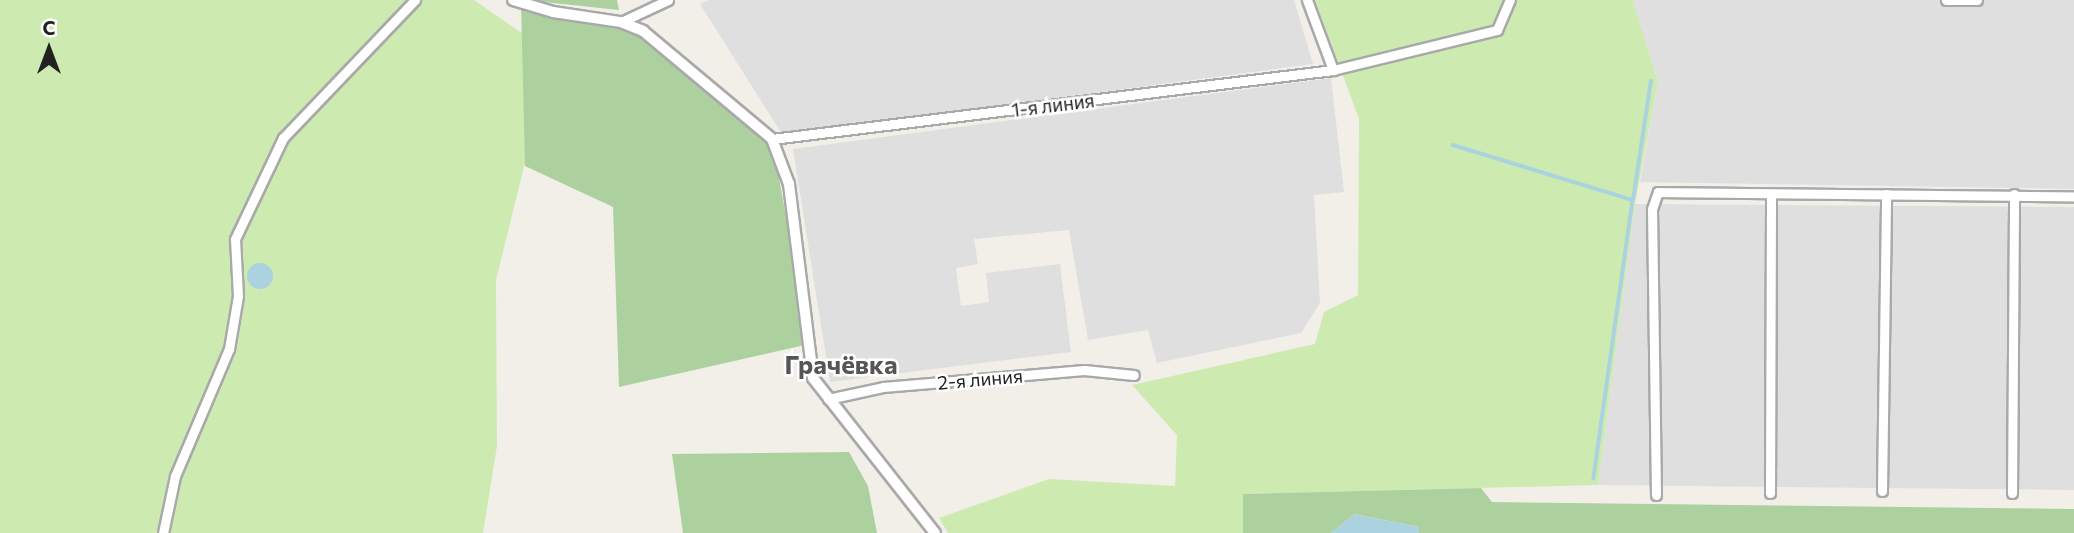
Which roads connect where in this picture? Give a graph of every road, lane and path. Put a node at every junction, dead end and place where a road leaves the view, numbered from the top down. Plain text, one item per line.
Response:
1 (415, 0) edge
2 (513, 0) edge
3 (668, 0) edge
4 (1307, 0) edge
5 (1510, 0) edge
6 (1946, 0) edge
7 (1977, 0) edge
8 (621, 22) junction
9 (1333, 70) junction
10 (772, 139) junction
11 (1772, 194) junction
12 (1886, 194) junction
13 (2014, 194) junction
14 (2074, 196) edge
15 (1133, 375) dead end
16 (828, 400) junction
17 (1882, 491) dead end
18 (1770, 493) dead end
19 (2012, 493) dead end
20 (1656, 495) dead end
21 (163, 533) edge
22 (935, 533) edge

1 - 21 street
2 - 8 street
3 - 8 street
4 - 9 street
5 - 9 street, 1-я линия
6 - 7 street
8 - 10 street
9 - 10 street, 1-я линия
10 - 16 street
11 - 12 street
11 - 18 street
11 - 20 street
12 - 13 street
12 - 17 street
13 - 14 street
13 - 19 street
15 - 16 street, 2-я линия
16 - 22 street

